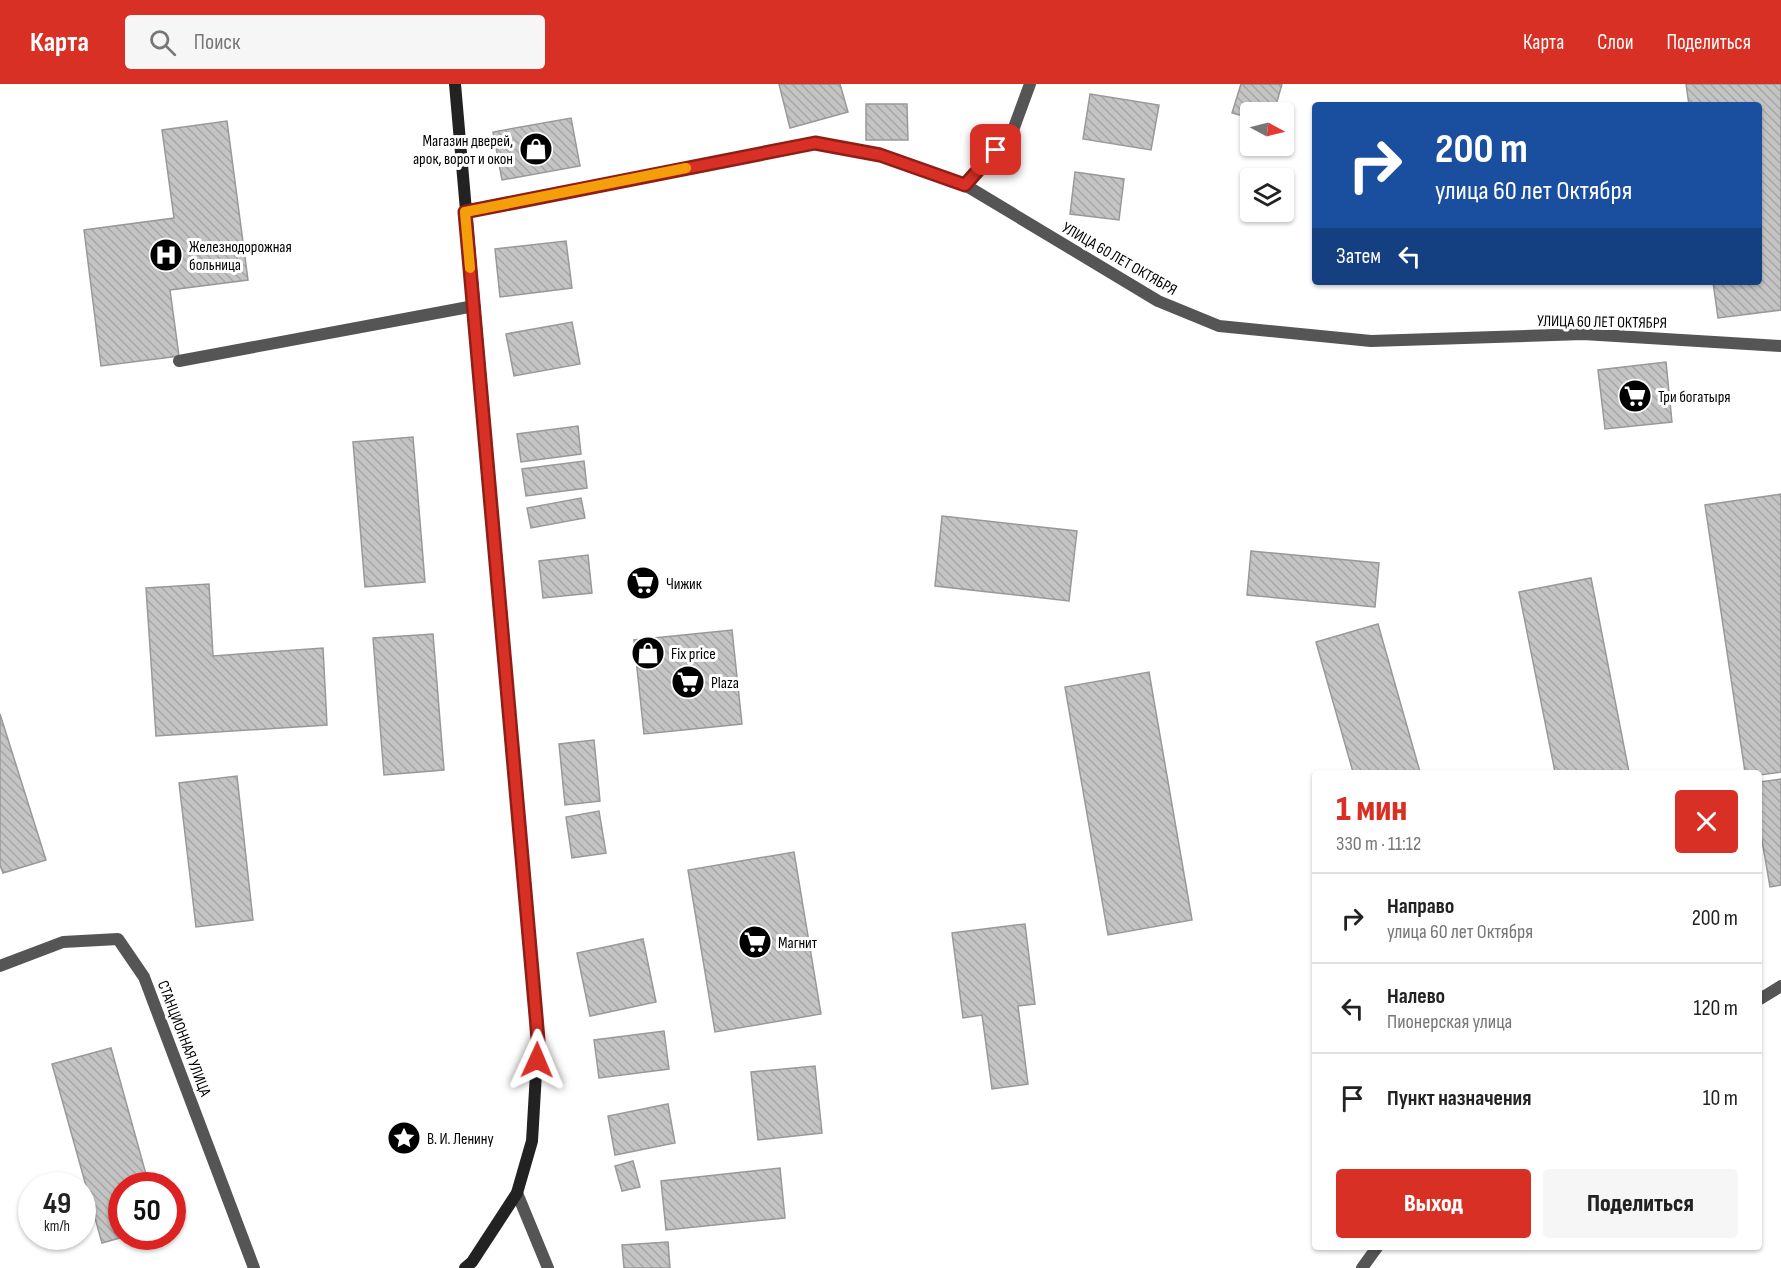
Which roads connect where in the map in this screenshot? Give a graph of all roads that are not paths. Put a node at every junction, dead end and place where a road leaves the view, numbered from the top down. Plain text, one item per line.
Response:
1 (455, 84) edge
2 (1030, 84) edge
3 (965, 185) junction
4 (465, 212) junction
5 (474, 306) junction
6 (1781, 346) edge
7 (179, 361) dead end
8 (0, 966) edge
9 (1781, 986) edge
10 (1762, 998) edge
11 (517, 1193) junction
12 (1375, 1250) edge
13 (254, 1268) edge
14 (465, 1268) edge
15 (548, 1268) edge
16 (1362, 1268) edge

1 - 4 main road
2 - 3 street
3 - 4 street, УЛИЦА 60 ЛЕТ ОКТЯБРЯ
3 - 6 street, УЛИЦА 60 ЛЕТ ОКТЯБРЯ
4 - 5 main road
5 - 7 street
5 - 11 main road
8 - 13 street, СТАНЦИОННАЯ УЛИЦА
9 - 10 street
11 - 14 main road
11 - 15 street
12 - 16 street

